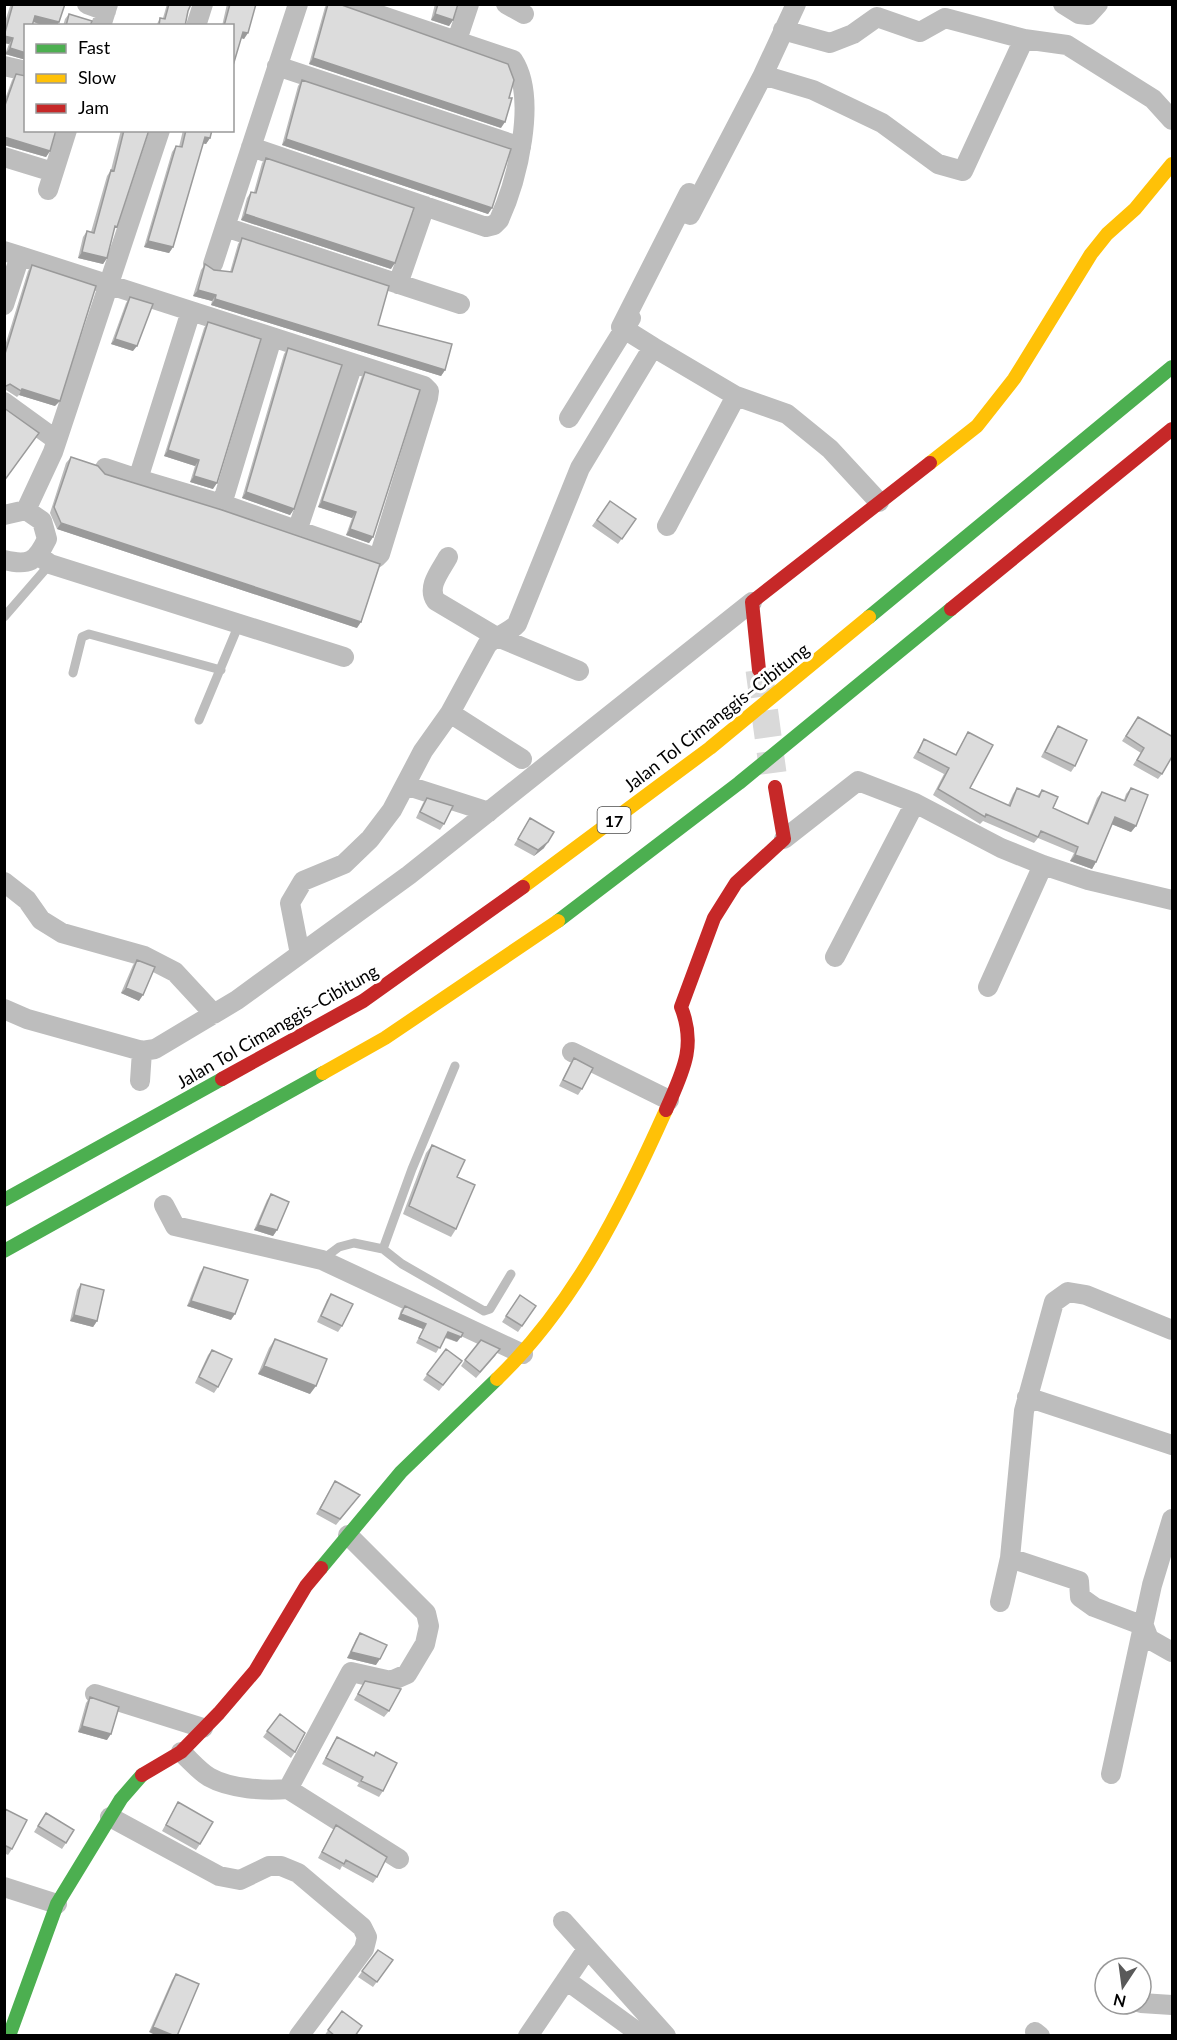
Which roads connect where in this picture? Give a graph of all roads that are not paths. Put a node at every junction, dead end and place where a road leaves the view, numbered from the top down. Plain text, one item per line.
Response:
1 (87, 4) edge
2 (203, 4) edge
3 (298, 4) edge
4 (347, 4) edge
5 (469, 4) edge
6 (506, 4) edge
7 (796, 4) edge
8 (1063, 4) edge
9 (1098, 4) edge
10 (380, 10) edge
11 (105, 14) edge
12 (524, 14) dead end
13 (197, 24) edge
14 (783, 30) junction
15 (1024, 39) junction
16 (457, 40) junction
17 (4, 66) edge
18 (277, 66) junction
19 (24, 71) edge
20 (763, 75) junction
21 (1173, 120) edge
22 (66, 132) edge
23 (159, 132) edge
24 (251, 147) junction
25 (521, 147) junction
26 (4, 157) edge
27 (1173, 164) edge
28 (689, 193) dead end
29 (425, 206) junction
30 (225, 226) junction
31 (12, 254) edge
32 (213, 264) dead end
33 (398, 284) junction
34 (108, 285) junction
35 (460, 304) dead end
36 (4, 305) edge
37 (191, 311) junction
38 (621, 327) junction
39 (273, 338) junction
40 (653, 347) junction
41 (353, 364) junction
42 (1173, 367) edge
43 (736, 396) junction
44 (4, 402) edge
45 (1173, 429) edge
46 (56, 439) junction
47 (105, 468) dead end
48 (138, 479) junction
49 (879, 502) junction
50 (222, 504) junction
51 (26, 510) junction
52 (4, 515) edge
53 (667, 526) dead end
54 (297, 531) junction
55 (448, 557) dead end
56 (4, 560) edge
57 (45, 560) junction
58 (752, 602) junction
59 (4, 617) edge
60 (239, 624) junction
61 (495, 636) junction
62 (344, 657) dead end
63 (220, 670) junction
64 (759, 670) tunnel mouth
65 (579, 671) dead end
66 (73, 673) dead end
67 (450, 713) junction
68 (199, 720) dead end
69 (522, 759) dead end
70 (405, 785) junction
71 (775, 787) tunnel mouth
72 (915, 803) junction
73 (489, 812) junction
74 (784, 839) junction
75 (1043, 865) junction
76 (4, 882) edge
77 (1173, 900) edge
78 (300, 954) junction
79 (835, 957) dead end
80 (988, 987) dead end
81 (4, 1009) edge
82 (214, 1014) junction
83 (142, 1051) junction
84 (572, 1052) dead end
85 (455, 1066) dead end
86 (140, 1081) dead end
87 (669, 1100) junction
88 (4, 1200) edge
89 (164, 1205) dead end
90 (383, 1249) junction
91 (4, 1251) edge
92 (322, 1260) junction
93 (511, 1274) dead end
94 (1173, 1330) edge
95 (523, 1354) junction
96 (1027, 1397) junction
97 (1173, 1445) edge
98 (1173, 1519) edge
99 (348, 1535) junction
100 (1010, 1558) junction
101 (1165, 1570) edge
102 (1000, 1602) dead end
103 (1144, 1626) junction
104 (1173, 1652) edge
105 (95, 1694) dead end
106 (203, 1728) junction
107 (181, 1752) junction
108 (1111, 1774) dead end
109 (288, 1789) junction
110 (110, 1817) junction
111 (399, 1859) dead end
112 (4, 1887) edge
113 (57, 1904) junction
114 (563, 1921) dead end
115 (587, 1948) junction
116 (566, 1980) junction
117 (12, 2000) edge
118 (1153, 2003) edge
119 (1173, 2004) edge
120 (9, 2036) edge
121 (299, 2036) edge
122 (528, 2036) edge
123 (643, 2036) edge
124 (666, 2036) edge

1 - 11 street
2 - 13 street
3 - 18 street
4 - 10 street
5 - 16 street
6 - 12 street
7 - 14 street
8 - 9 street
10 - 16 street
14 - 15 street
14 - 20 street
15 - 20 street
15 - 21 street
16 - 25 street
17 - 19 street
18 - 24 street
18 - 25 street
20 - 38 street
22 - 26 street
23 - 34 street
24 - 29 street
24 - 30 street
25 - 29 street
27 - 49 main road
28 - 38 street
29 - 33 street
30 - 32 street
30 - 33 street
31 - 34 street
31 - 36 street
33 - 35 street
34 - 37 street
34 - 46 street
37 - 39 street
37 - 48 street
38 - 40 street
39 - 41 street
39 - 50 street
40 - 43 street
40 - 61 street
41 - 54 street
41 - 54 street
42 - 88 main road, Jalan Tol Cimanggis–Cibitung / 17
43 - 49 street
43 - 53 street
44 - 46 street
45 - 91 main road, 17
46 - 51 street
47 - 48 street
48 - 50 street
49 - 58 main road
50 - 54 street
51 - 52 street
51 - 57 street
55 - 61 street
56 - 57 street
57 - 59 lane
57 - 60 street
58 - 64 main road
58 - 73 street
60 - 62 street
60 - 63 lane
61 - 65 street
61 - 67 street
63 - 66 lane
63 - 68 lane
67 - 69 street
67 - 70 street
70 - 73 street
70 - 78 street
71 - 74 main road
72 - 74 street
72 - 75 street
72 - 79 street
73 - 78 street
74 - 87 main road
75 - 77 street
75 - 80 street
76 - 82 street
78 - 82 street
81 - 83 street
82 - 83 street
83 - 86 street
84 - 87 street
85 - 90 lane
87 - 95 main road
89 - 92 street
90 - 92 lane
90 - 93 lane
92 - 95 street
94 - 96 street
95 - 99 main road
96 - 97 street
96 - 100 street
98 - 101 street
99 - 106 main road
99 - 109 street
100 - 102 street
100 - 103 street
101 - 103 street
103 - 104 street
103 - 108 street
105 - 106 street
106 - 107 main road
107 - 109 street
107 - 110 main road
109 - 111 street
110 - 113 main road
110 - 121 street
112 - 113 street
113 - 117 main road
114 - 115 street
115 - 116 street
115 - 124 street
116 - 122 street
116 - 123 street
117 - 120 main road
118 - 119 street

